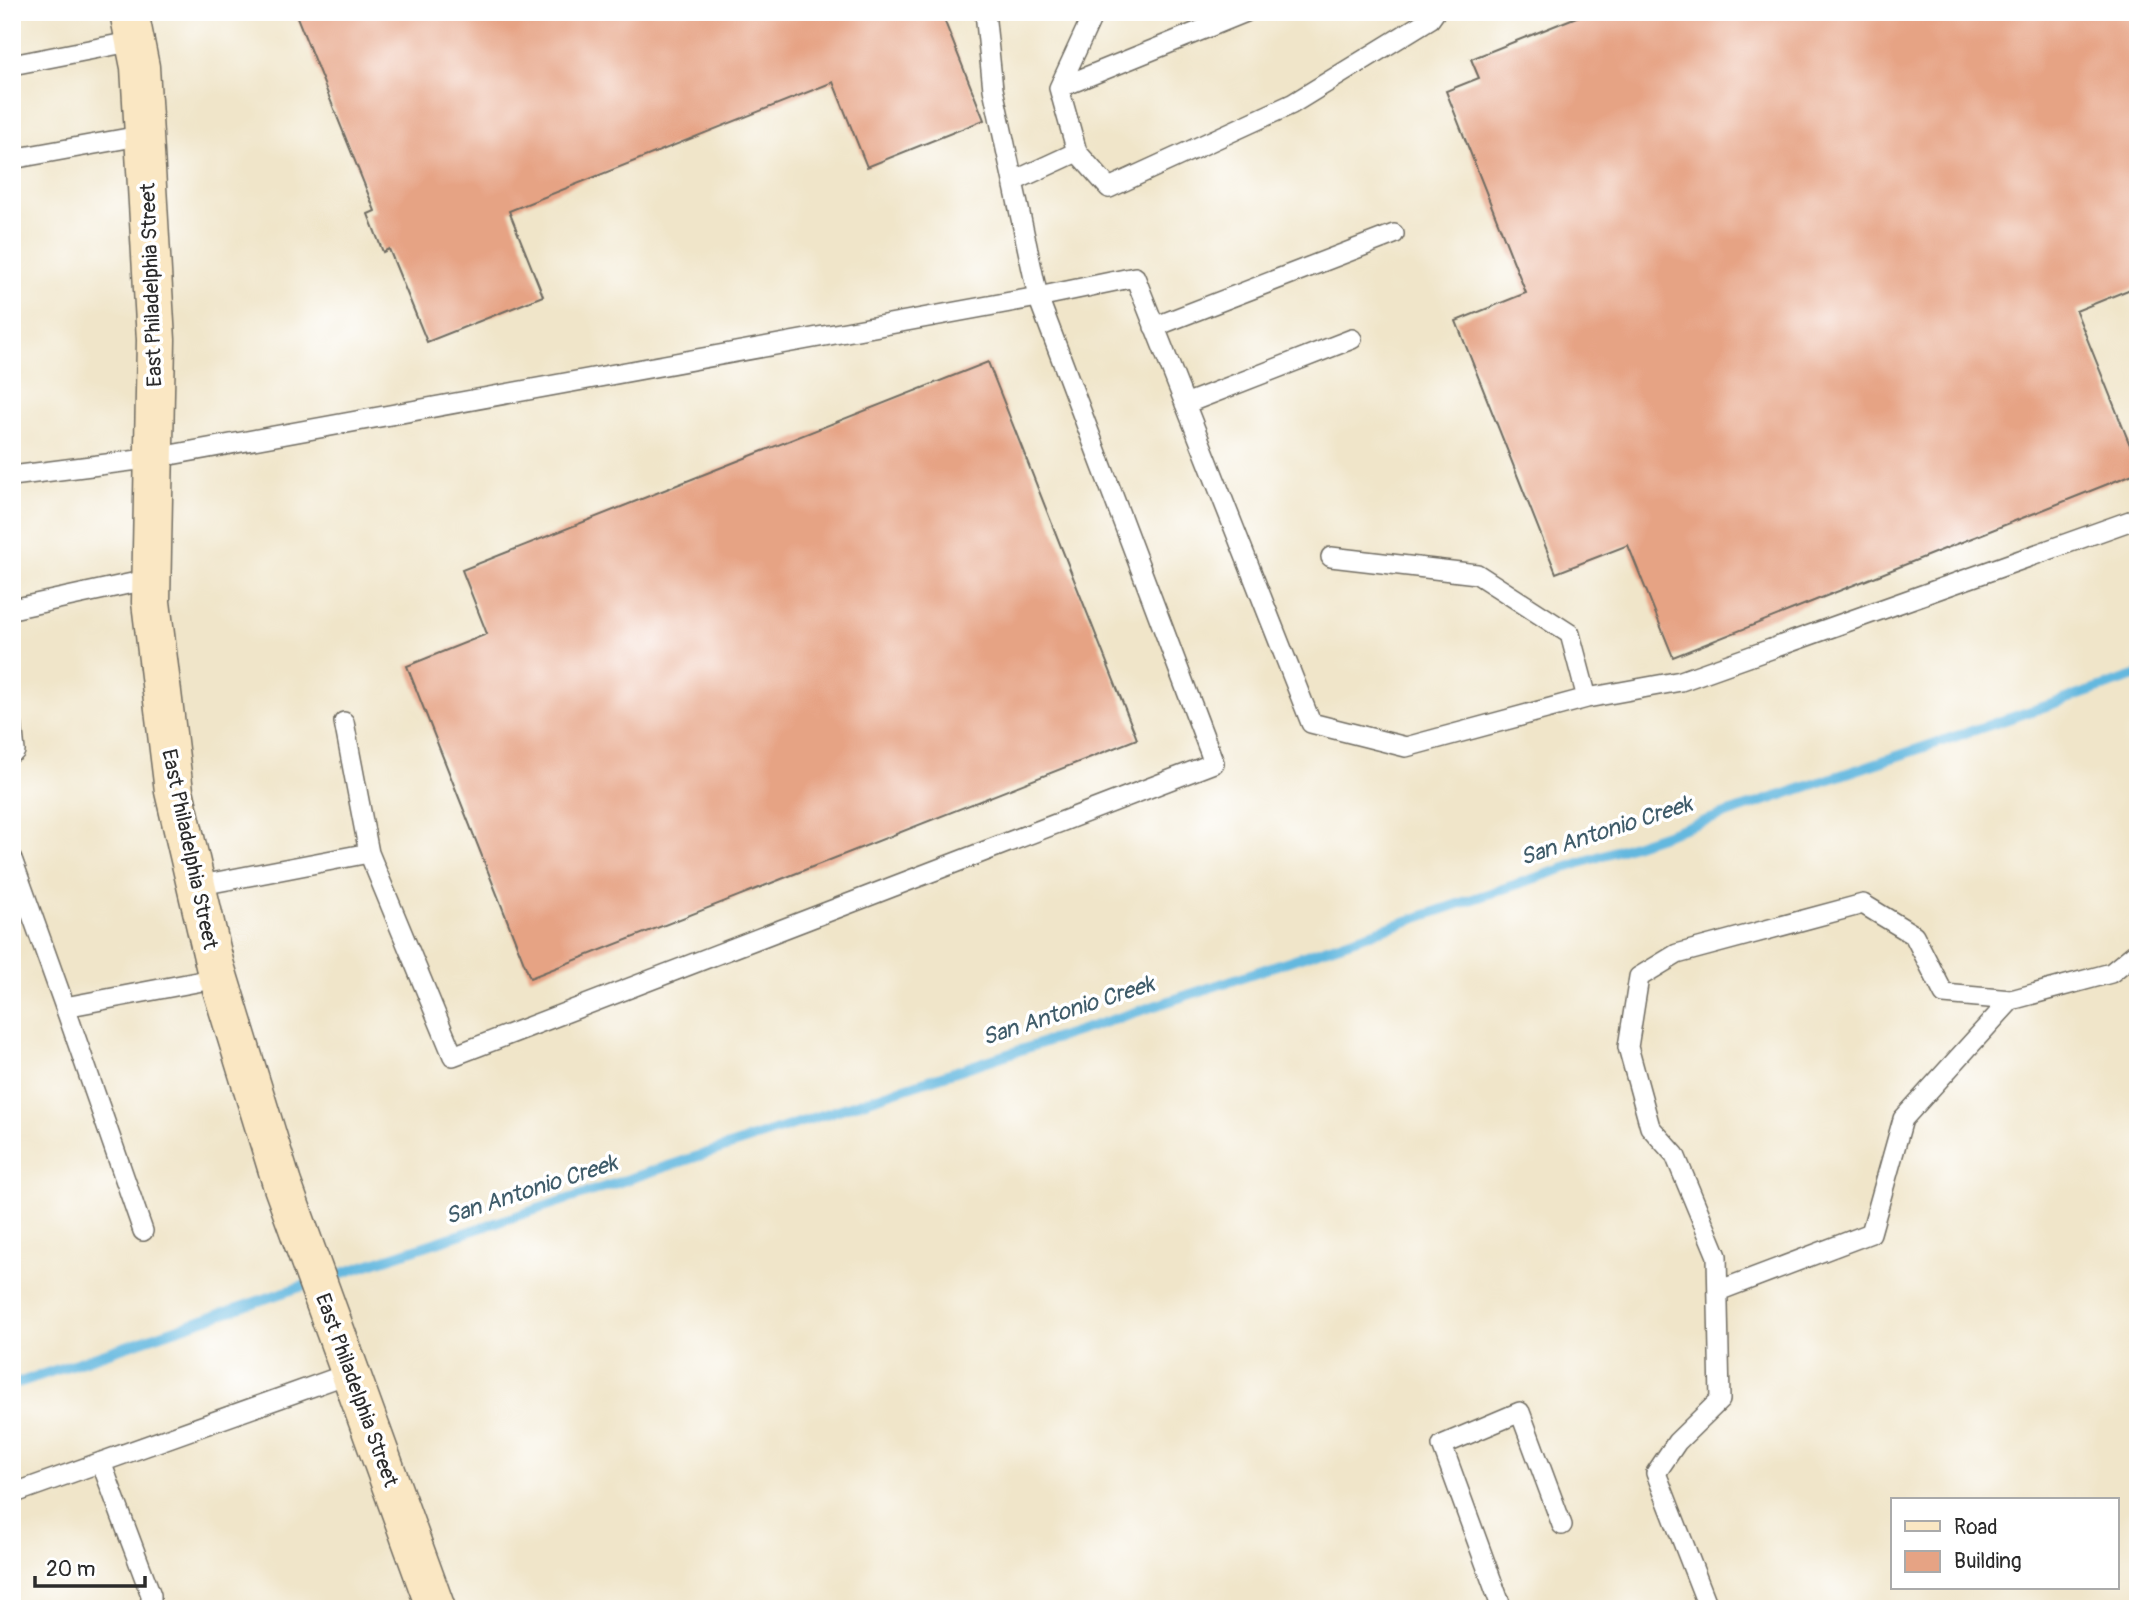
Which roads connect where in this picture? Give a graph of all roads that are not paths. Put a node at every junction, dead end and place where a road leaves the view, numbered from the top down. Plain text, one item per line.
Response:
1 (985, 12) edge
2 (1094, 12) edge
3 (1247, 12) edge
4 (1435, 12) edge
5 (132, 27) edge
6 (12, 65) edge
7 (1059, 88) junction
8 (145, 135) junction
9 (1077, 152) junction
10 (12, 159) edge
11 (1014, 181) junction
12 (1394, 234) dead end
13 (1038, 297) junction
14 (1154, 327) junction
15 (1352, 339) dead end
16 (1185, 404) junction
17 (154, 458) junction
18 (12, 476) edge
19 (2138, 518) edge
20 (1331, 557) dead end
21 (151, 579) junction
22 (12, 609) edge
23 (1587, 698) junction
24 (12, 722) edge
25 (344, 722) dead end
26 (12, 752) edge
27 (369, 853) junction
28 (12, 859) edge
29 (196, 886) junction
30 (2138, 951) edge
31 (218, 978) junction
32 (2011, 1000) junction
33 (65, 1007) junction
34 (143, 1231) dead end
35 (1718, 1291) junction
36 (350, 1373) junction
37 (101, 1462) junction
38 (12, 1494) edge
39 (1562, 1525) dead end
40 (151, 1609) edge
41 (436, 1609) edge
42 (1502, 1609) edge
43 (1709, 1609) edge

1 - 11 lane
2 - 7 lane
3 - 7 lane
4 - 9 lane
5 - 6 lane
5 - 8 street, East Philadelphia Street
7 - 9 lane
8 - 10 lane
8 - 17 street, East Philadelphia Street
9 - 11 lane
11 - 13 lane
12 - 14 lane
13 - 14 lane
13 - 17 lane
13 - 27 lane
14 - 16 lane
15 - 16 lane
16 - 23 lane
17 - 18 lane
17 - 21 street, East Philadelphia Street
19 - 23 lane
20 - 23 lane
21 - 22 lane
21 - 29 street, East Philadelphia Street
24 - 26 lane
25 - 27 lane
27 - 29 lane
28 - 33 lane
29 - 31 street, East Philadelphia Street
30 - 32 lane
31 - 33 lane
31 - 36 street, East Philadelphia Street
32 - 35 lane
32 - 35 lane
33 - 34 lane
35 - 43 lane
36 - 37 lane
36 - 41 street, East Philadelphia Street
37 - 38 lane
37 - 40 lane
39 - 42 lane

